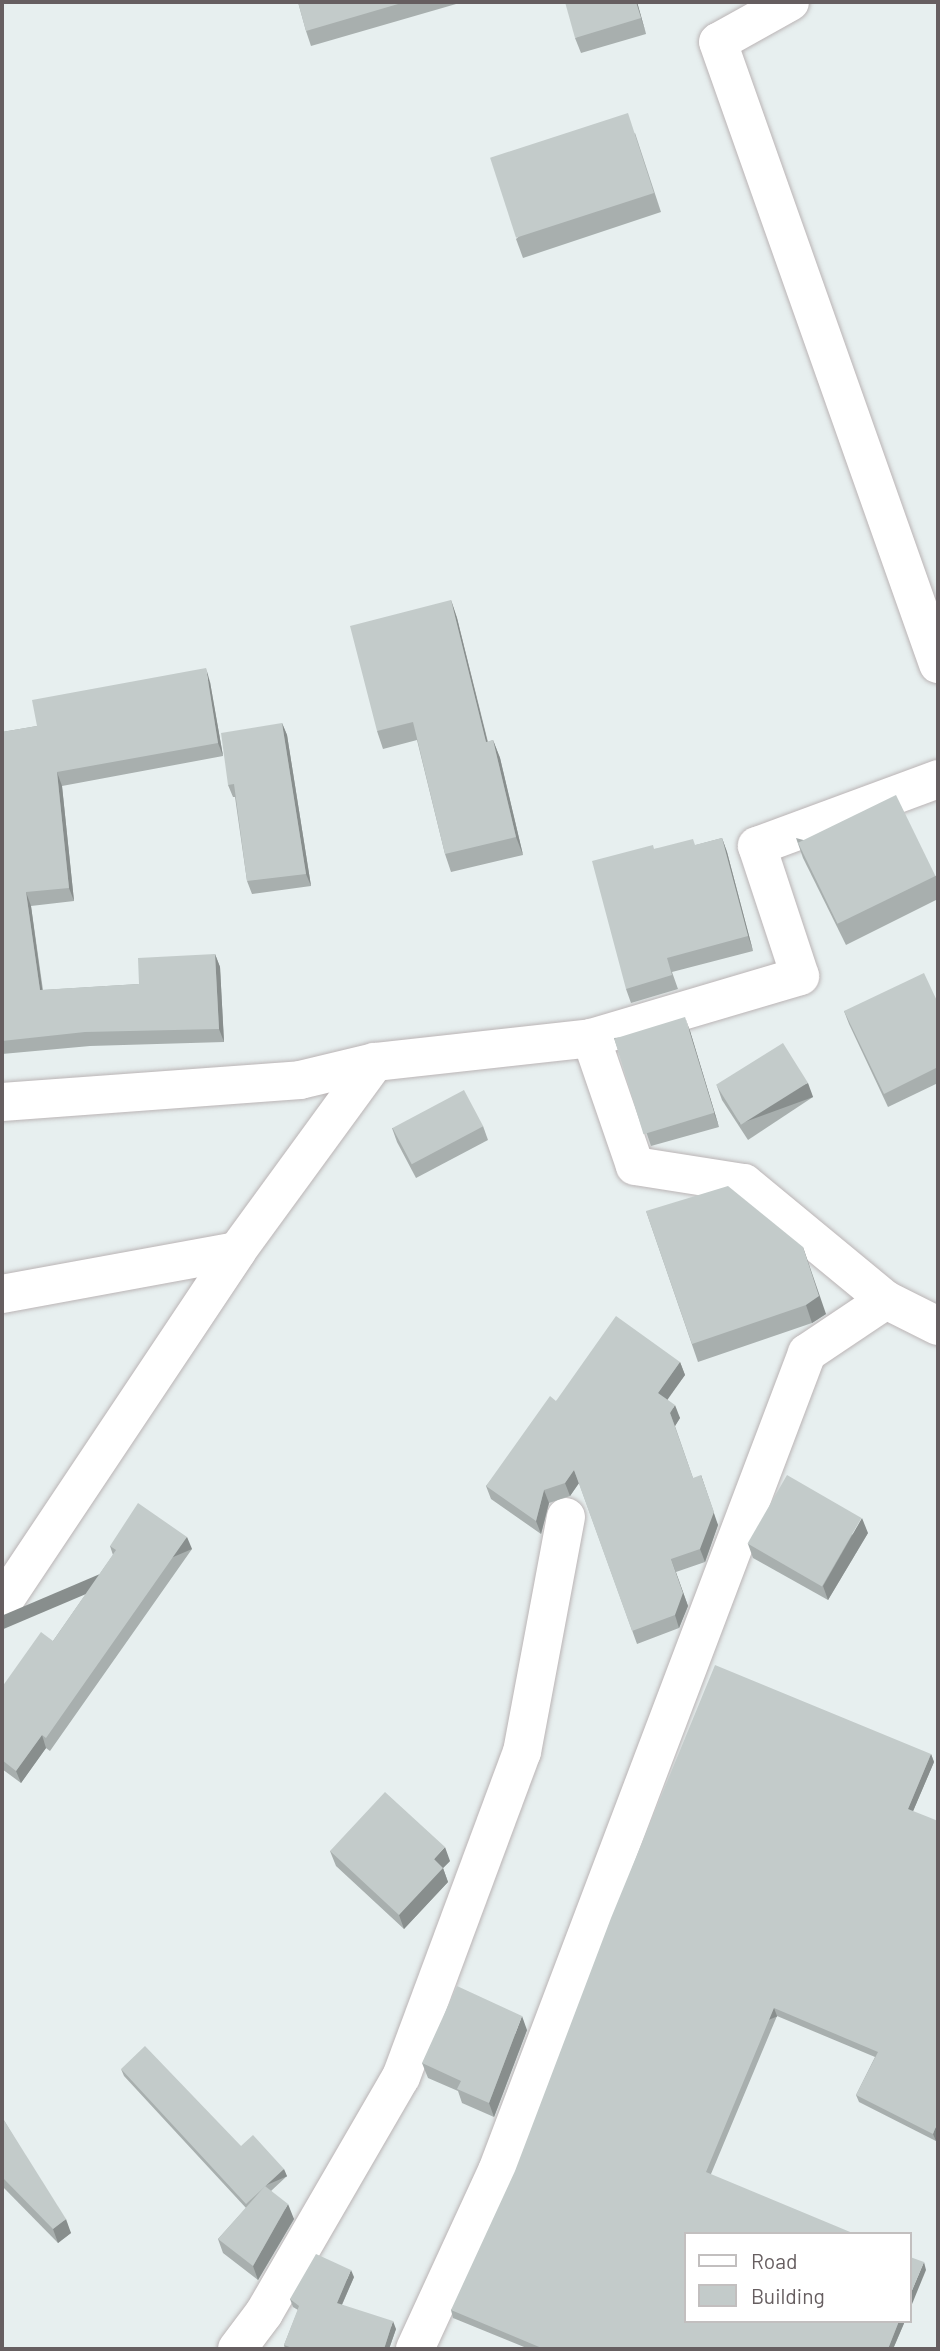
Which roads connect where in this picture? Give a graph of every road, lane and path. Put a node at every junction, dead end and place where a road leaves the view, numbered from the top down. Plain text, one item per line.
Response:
1 (790, 2) edge
2 (938, 664) edge
3 (938, 779) edge
4 (591, 1038) junction
5 (375, 1062) junction
6 (2, 1102) edge
7 (237, 1251) junction
8 (2, 1294) edge
9 (886, 1300) junction
10 (938, 1326) edge
11 (566, 1517) dead end
12 (2, 1604) edge
13 (237, 2349) edge
14 (415, 2349) edge

1 - 2 street
3 - 4 street
4 - 5 street
4 - 9 street
5 - 6 street
5 - 7 street
7 - 8 street
7 - 12 street
9 - 10 street
9 - 14 street
11 - 13 street

